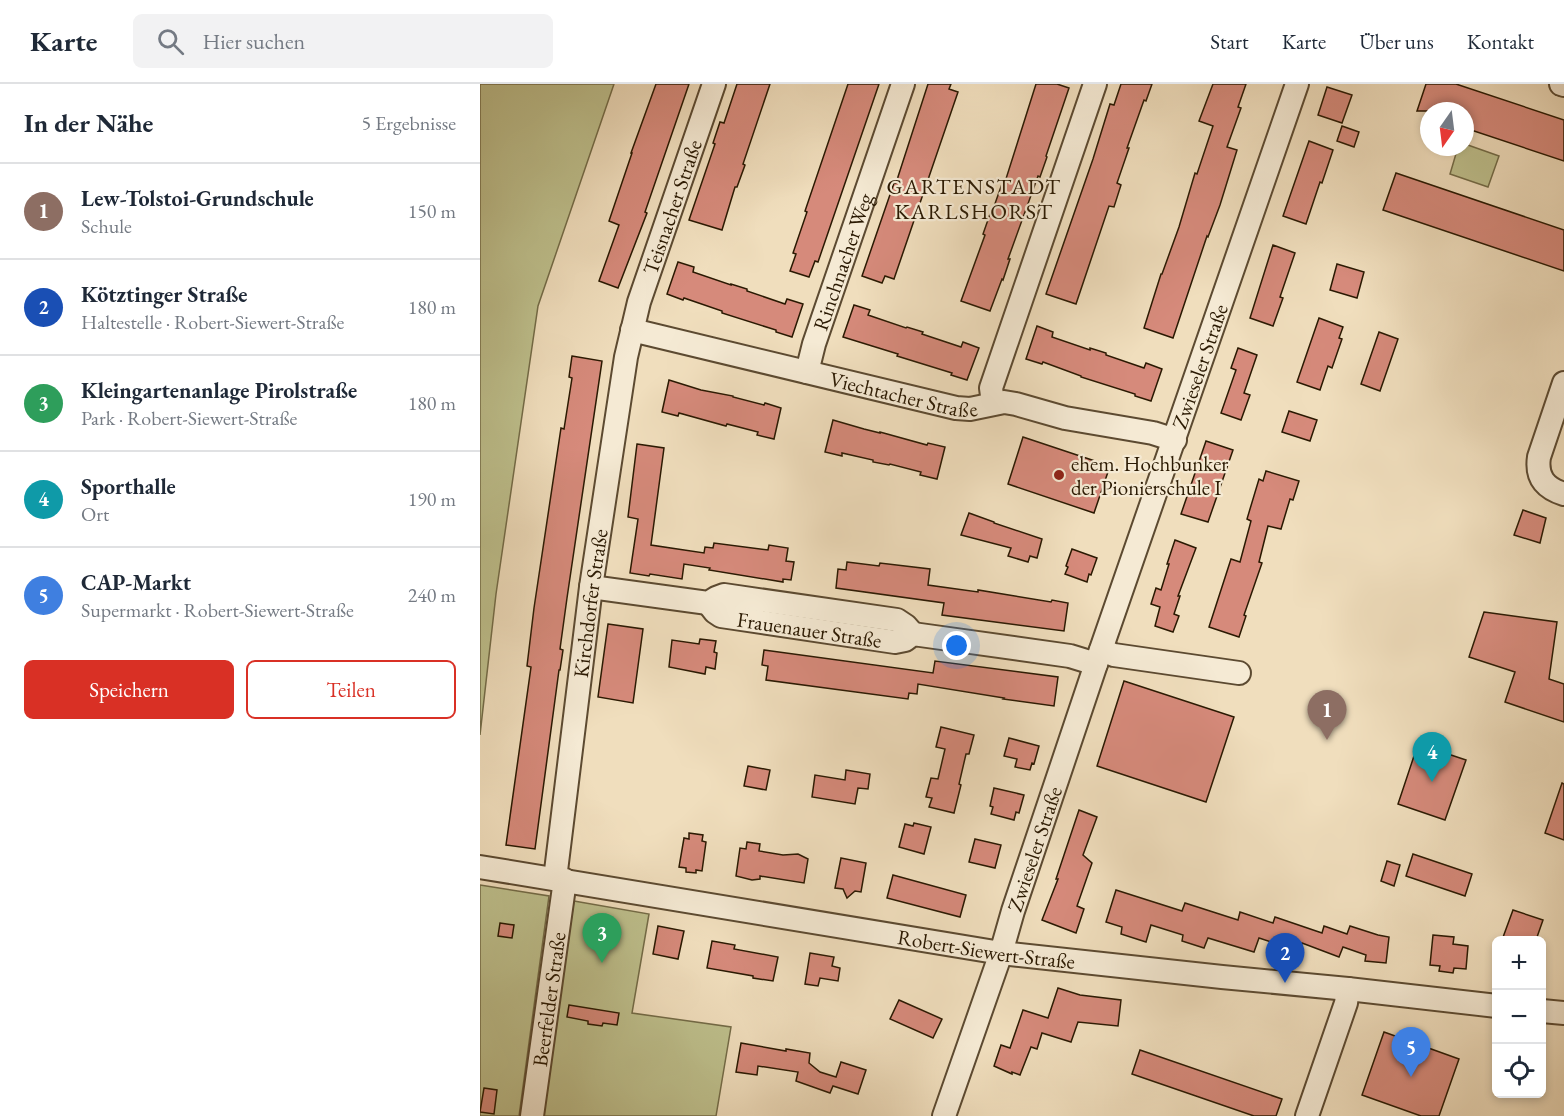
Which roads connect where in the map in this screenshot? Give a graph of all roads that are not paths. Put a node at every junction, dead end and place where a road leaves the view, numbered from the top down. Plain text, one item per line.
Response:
1 (714, 84) edge
2 (903, 84) edge
3 (1095, 84) edge
4 (1297, 84) edge
5 (632, 330) junction
6 (807, 372) junction
7 (1564, 383) edge
8 (993, 403) junction
9 (1174, 440) junction
10 (1564, 494) edge
11 (591, 587) junction
12 (1098, 657) junction
13 (1239, 673) dead end
14 (480, 867) edge
15 (560, 880) junction
16 (1001, 952) junction
17 (1348, 989) junction
18 (1492, 1005) edge
19 (532, 1116) edge
20 (944, 1116) edge
21 (1307, 1116) edge

1 - 5 street, Teisnacher Straße
2 - 6 street, Rinchnacher Weg
3 - 8 street
4 - 9 street, Zwieseler Straße
5 - 6 street, Viechtacher Straße
5 - 11 street, Kirchdorfer Straße
6 - 8 street, Viechtacher Straße
7 - 10 street
8 - 9 street, Viechtacher Straße
9 - 12 street, Zwieseler Straße
11 - 12 street, Frauenauer Straße
11 - 15 street, Kirchdorfer Straße
12 - 13 street
12 - 16 street, Zwieseler Straße
14 - 15 street, Robert-Siewert-Straße
15 - 16 street, Robert-Siewert-Straße
15 - 19 street, Beerfelder Straße
16 - 17 street, Robert-Siewert-Straße
16 - 20 street, Zwieseler Straße
17 - 18 street, Robert-Siewert-Straße
17 - 21 street

